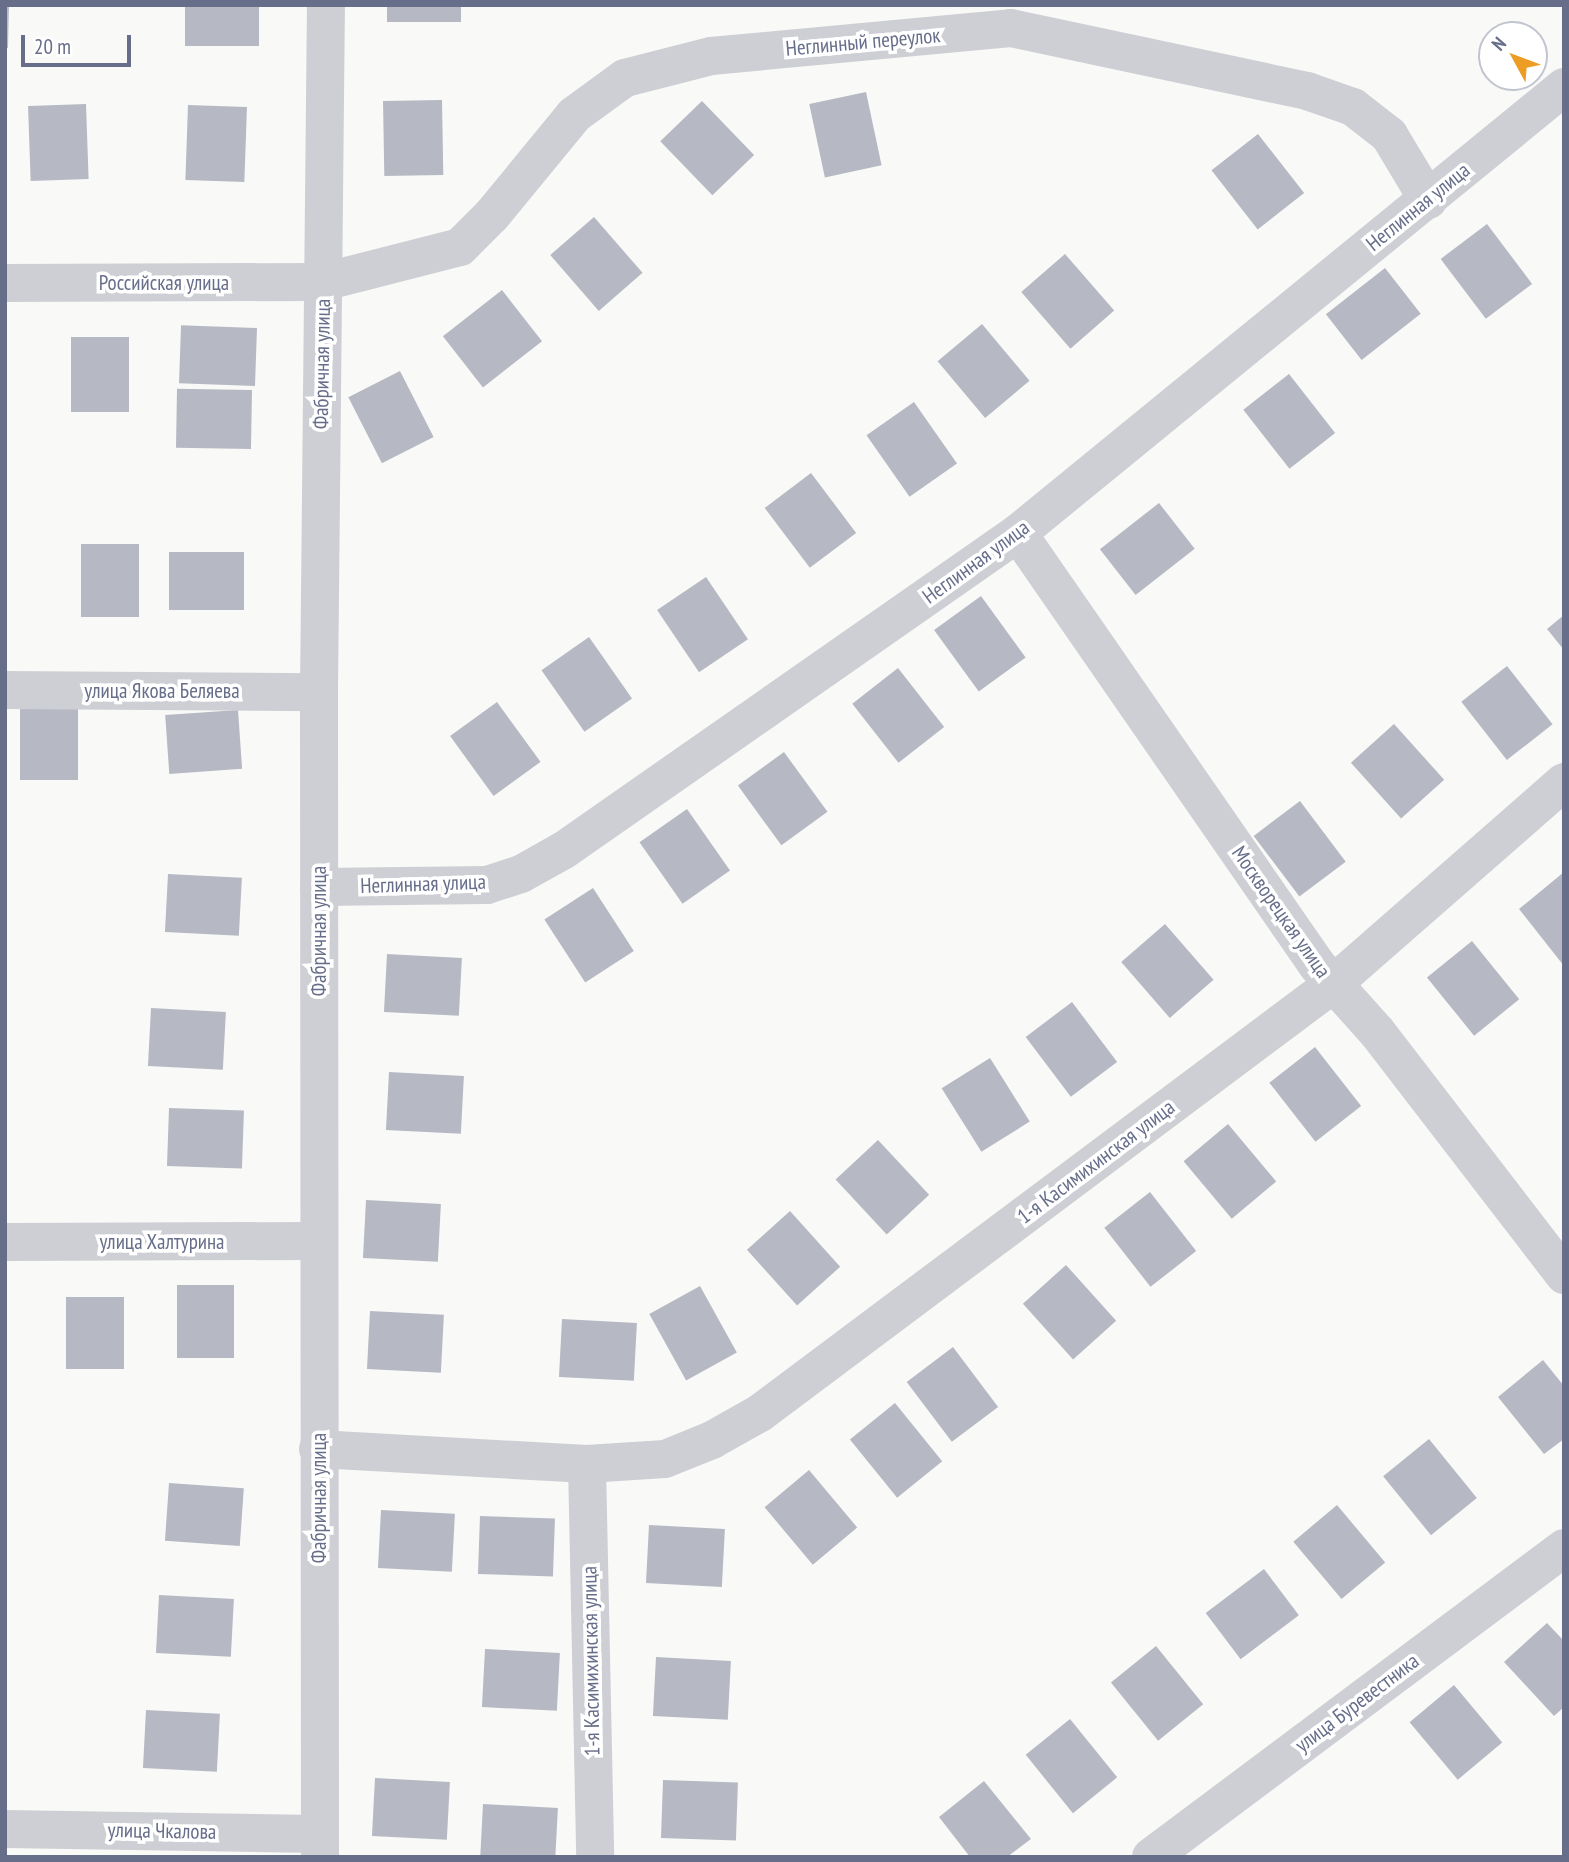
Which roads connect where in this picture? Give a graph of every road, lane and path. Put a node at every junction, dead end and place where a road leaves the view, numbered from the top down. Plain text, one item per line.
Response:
1 (326, 5) edge
2 (1011, 17) edge
3 (1564, 87) edge
4 (1428, 200) junction
5 (323, 282) junction
6 (5, 283) edge
7 (1018, 533) junction
8 (5, 690) edge
9 (319, 692) junction
10 (1564, 782) edge
11 (319, 887) junction
12 (1332, 985) junction
13 (318, 1241) junction
14 (5, 1242) edge
15 (1564, 1275) edge
16 (318, 1448) junction
17 (587, 1464) junction
18 (1564, 1548) edge
19 (5, 1829) edge
20 (319, 1845) edge
21 (595, 1857) edge
22 (1151, 1857) edge

1 - 5 street, Фабричная улица
2 - 4 street, Неглинный переулок
2 - 5 street, Неглинный переулок
3 - 4 street, Неглинная улица
4 - 7 street, Неглинная улица
5 - 6 street, Российская улица
5 - 9 street, Фабричная улица
7 - 11 street, Неглинная улица
7 - 12 street, Москворецкая улица
8 - 9 street, улица Якова Беляева
9 - 11 street, Фабричная улица
10 - 12 street, 1-я Касимихинская улица
11 - 13 street, Фабричная улица
12 - 15 street, Москворецкая улица
12 - 17 street, 1-я Касимихинская улица
13 - 14 street, улица Халтурина
13 - 16 street, Фабричная улица
16 - 17 street, 1-я Касимихинская улица
16 - 20 street, Фабричная улица
17 - 21 street, 1-я Касимихинская улица
18 - 22 street, улица Буревестника
19 - 20 street, улица Чкалова

